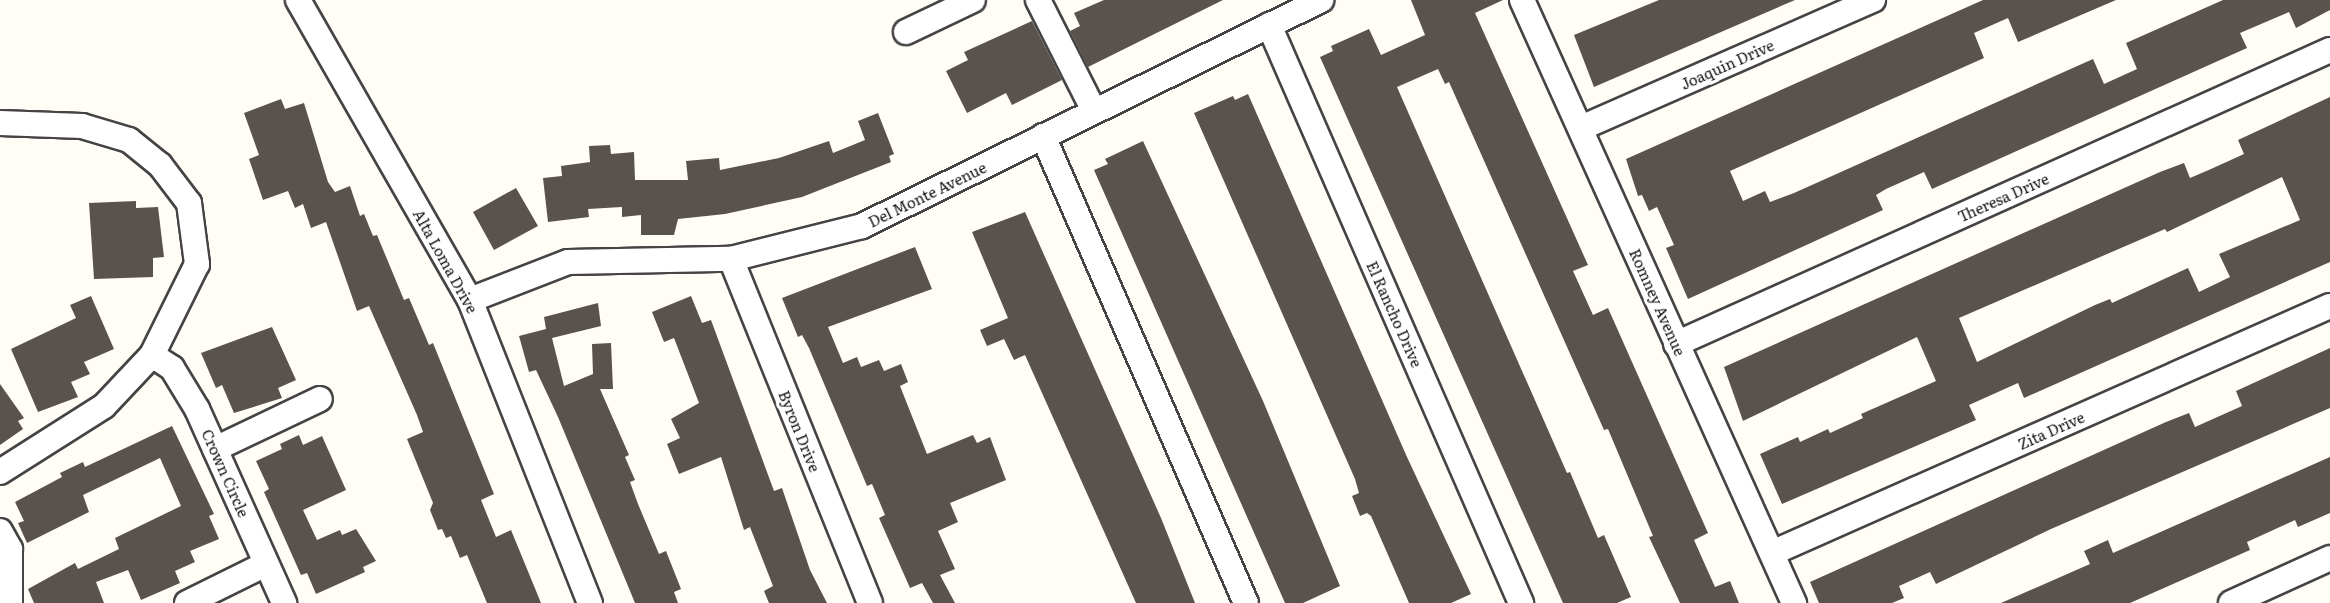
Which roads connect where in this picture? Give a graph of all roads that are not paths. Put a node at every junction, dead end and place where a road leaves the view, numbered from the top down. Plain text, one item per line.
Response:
1 (298, 0) edge
2 (973, 0) edge
3 (1038, 0) edge
4 (1321, 0) edge
5 (1522, 0) edge
6 (1873, 0) edge
7 (1269, 25) junction
8 (906, 32) dead end
9 (2330, 50) edge
10 (1094, 111) junction
11 (0, 123) edge
12 (1581, 128) junction
13 (1044, 136) junction
14 (731, 259) junction
15 (470, 300) junction
16 (2330, 306) edge
17 (1676, 344) junction
18 (152, 355) junction
19 (320, 399) dead end
20 (215, 449) junction
21 (0, 472) edge
22 (0, 531) edge
23 (1772, 554) junction
24 (2330, 558) edge
25 (266, 564) junction
26 (10, 603) edge
27 (187, 603) edge
28 (284, 603) edge
29 (590, 603) edge
30 (870, 603) edge
31 (1246, 603) edge
32 (1521, 603) edge
33 (1794, 603) edge
34 (2231, 603) edge

1 - 15 street, Alta Loma Drive
2 - 8 street
3 - 10 street
4 - 7 street, Del Monte Avenue
5 - 12 street, Romney Avenue
6 - 12 street, Joaquin Drive
7 - 10 street, Del Monte Avenue
7 - 32 street, El Rancho Drive
9 - 17 street, Theresa Drive
10 - 13 street, Del Monte Avenue
11 - 18 street
12 - 17 street, Romney Avenue
13 - 14 street, Del Monte Avenue
13 - 31 street
14 - 15 street, Del Monte Avenue
14 - 30 street, Byron Drive
15 - 29 street, Alta Loma Drive
16 - 23 street, Zita Drive
17 - 23 street, Romney Avenue
18 - 20 street, Crown Circle
18 - 21 street
19 - 20 street
20 - 25 street, Crown Circle
22 - 26 street
23 - 33 street, Romney Avenue
24 - 34 street
25 - 27 street
25 - 28 street, Crown Circle

